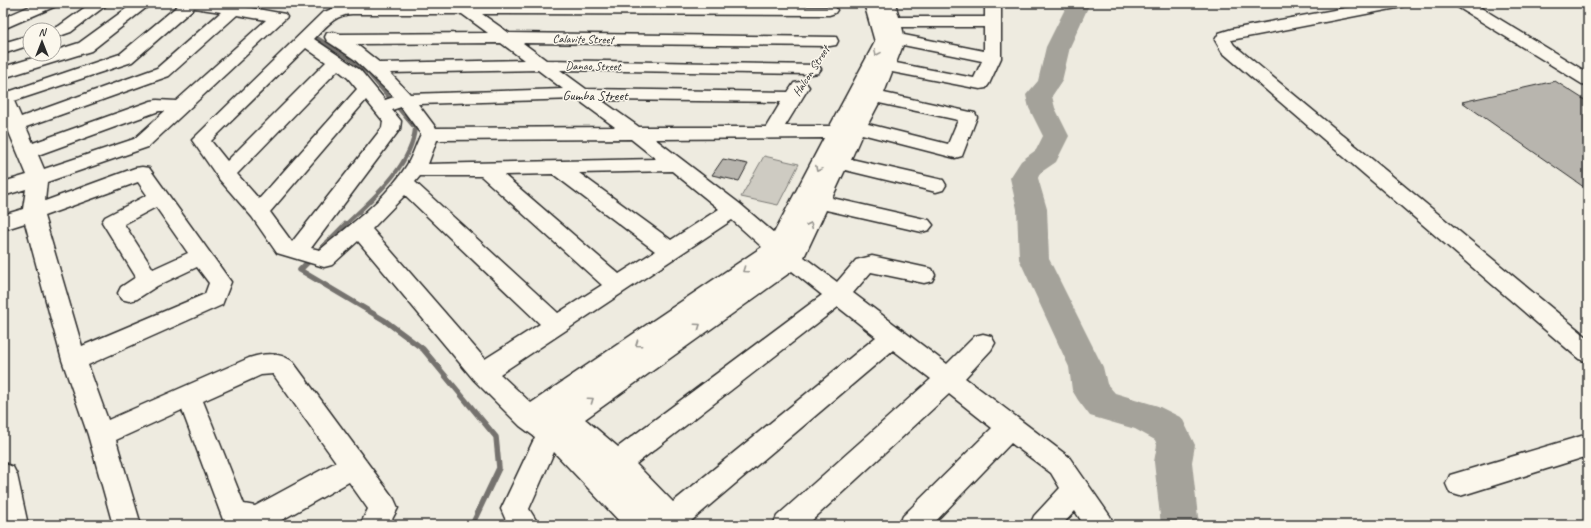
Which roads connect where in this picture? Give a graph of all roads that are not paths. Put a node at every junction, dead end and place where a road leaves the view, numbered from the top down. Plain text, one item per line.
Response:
1 (50, 3) edge
2 (101, 3) edge
3 (144, 3) edge
4 (190, 3) edge
5 (193, 3) edge
6 (872, 3) edge
7 (887, 3) edge
8 (993, 3) edge
9 (1334, 3) edge
10 (1397, 3) edge
11 (1462, 3) edge
12 (829, 6) edge
13 (238, 7) edge
14 (465, 9) junction
15 (1348, 13) junction
16 (992, 22) junction
17 (3, 24) edge
18 (316, 28) junction
19 (895, 30) junction
20 (62, 31) edge
21 (505, 38) junction
22 (337, 39) junction
23 (301, 41) junction
24 (830, 41) junction
25 (22, 43) edge
26 (3, 49) edge
27 (992, 58) junction
28 (337, 61) junction
29 (543, 65) junction
30 (887, 66) junction
31 (374, 68) junction
32 (812, 68) junction
33 (3, 73) edge
34 (1588, 80) edge
35 (366, 89) junction
36 (582, 94) junction
37 (874, 96) junction
38 (794, 97) junction
39 (4, 98) edge
40 (394, 103) junction
41 (181, 107) junction
42 (15, 125) junction
43 (857, 127) junction
44 (772, 132) junction
45 (836, 132) junction
46 (635, 133) junction
47 (430, 134) junction
48 (27, 152) junction
49 (840, 163) junction
50 (677, 165) junction
51 (557, 167) junction
52 (486, 170) junction
53 (226, 174) junction
54 (409, 176) junction
55 (38, 178) junction
56 (936, 185) dead end
57 (3, 189) edge
58 (159, 197) junction
59 (821, 202) junction
60 (733, 208) junction
61 (33, 212) junction
62 (259, 212) junction
63 (3, 223) edge
64 (922, 224) dead end
65 (359, 228) junction
66 (671, 251) junction
67 (785, 254) junction
68 (309, 255) junction
69 (201, 256) junction
70 (924, 275) dead end
71 (149, 280) junction
72 (618, 286) junction
73 (128, 293) dead end
74 (838, 295) junction
75 (557, 326) junction
76 (893, 336) junction
77 (983, 343) dead end
78 (1588, 352) edge
79 (74, 360) junction
80 (483, 373) junction
81 (948, 379) junction
82 (189, 396) junction
83 (549, 418) junction
84 (1010, 426) junction
85 (101, 435) junction
86 (1588, 445) edge
87 (617, 463) junction
88 (353, 466) junction
89 (3, 475) edge
90 (1460, 484) dead end
91 (1077, 489) junction
92 (674, 522) edge
93 (14, 525) edge
94 (127, 525) edge
95 (374, 525) edge
96 (524, 525) edge
97 (642, 525) edge
98 (787, 525) edge
99 (913, 525) edge
100 (1044, 525) edge
101 (1100, 525) edge

1 - 17 street
2 - 20 street
3 - 33 street
4 - 39 street
5 - 13 street
6 -> 45 street
7 - 19 street
8 - 16 street
9 - 15 street
10 - 15 street
11 - 34 street
12 - 14 street
12 - 24 street, Halcon Street
13 - 41 street
13 - 42 street
14 - 18 street
14 - 21 street
15 - 78 street
16 - 19 street
16 - 27 street
18 - 22 street
18 - 23 street
19 - 27 street
19 - 30 street
21 - 22 street, Calavite Street
21 - 24 street, Calavite Street
21 - 29 street
22 - 31 street
23 - 28 street
23 - 53 street
24 - 32 street, Halcon Street
25 - 26 street
27 - 30 street
28 - 35 street
28 - 53 street
29 - 31 street, Danao Street
29 - 32 street, Danao Street
29 - 36 street
30 - 37 street
31 - 40 street
32 - 38 street, Halcon Street
35 - 40 street
35 - 62 street
36 - 38 street, Gumba Street
36 - 40 street, Gumba Street
36 - 46 street
37 - 43 street
37 - 43 street
38 - 44 street, Halcon Street
39 - 42 street
40 - 47 street
40 - 68 street
41 - 48 street
41 - 55 street
42 - 48 street
43 - 49 street
44 - 45 street
44 - 46 street
45 -> 67 street
46 - 47 street
46 - 50 street
47 - 54 street
48 - 55 street
49 - 56 street
49 - 59 street
50 - 51 street
50 - 60 street
51 - 52 street
51 - 66 street
52 - 54 street
52 - 72 street
53 - 62 street
54 - 65 street
54 - 75 street
55 - 57 street
55 - 61 street
58 - 61 street
58 - 69 street
58 - 71 street
59 - 64 street
67 -> 59 street
60 - 66 street
60 - 67 street
61 - 63 street
61 - 79 street
62 - 68 street
65 - 68 street
65 - 80 street
66 - 72 street
67 - 74 street
67 - 83 street
69 - 71 street
69 - 79 street
70 - 74 street
71 - 73 street
72 - 75 street
74 - 76 street
74 - 87 street
75 - 80 street
76 - 81 street
76 - 92 street
77 - 81 street
79 - 85 street
80 - 83 street
81 - 84 street
81 - 98 street
82 - 85 street
82 - 88 street
82 - 88 street
83 - 87 street
83 - 96 street
83 - 97 street
84 - 91 street
84 - 99 street
85 - 94 street
86 - 90 street
87 - 92 street
88 - 95 street
89 - 93 street
91 - 100 street
91 - 101 street

